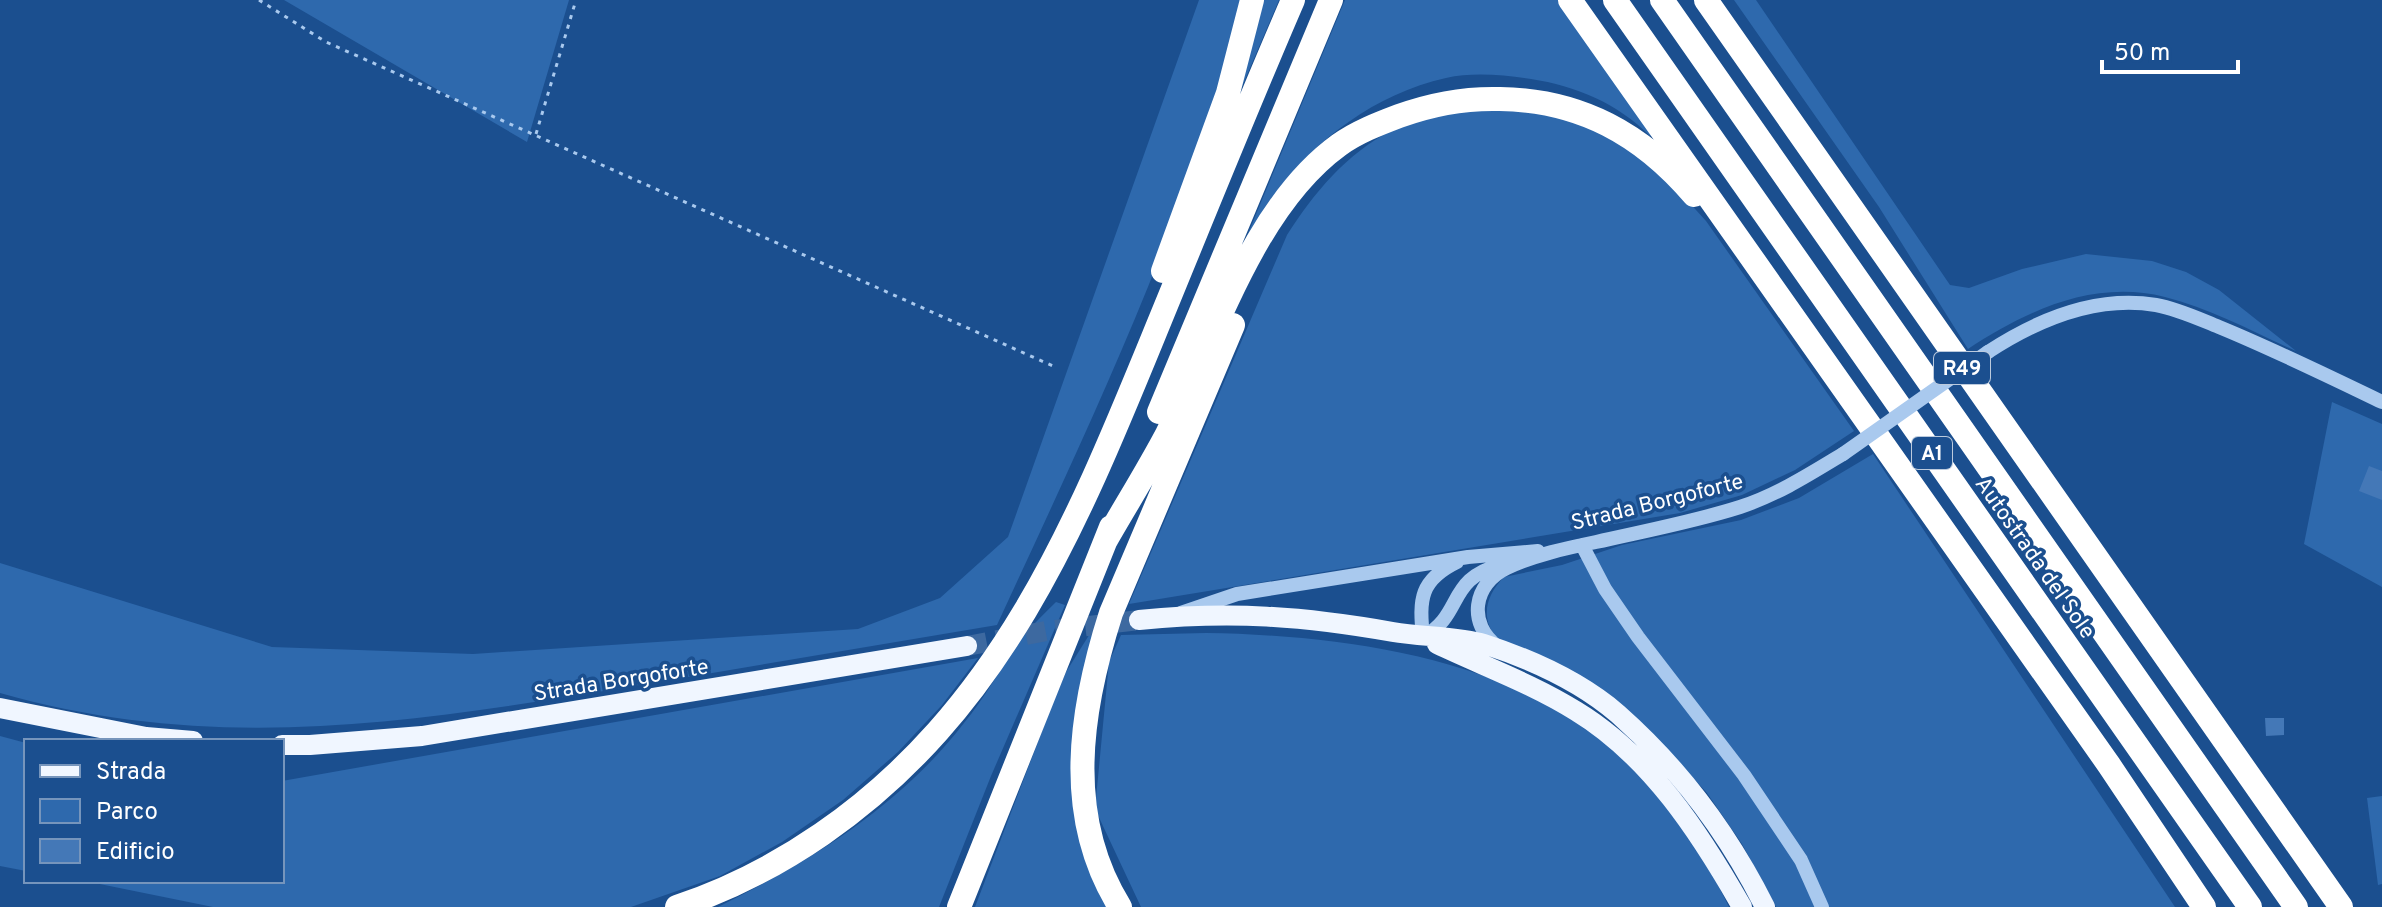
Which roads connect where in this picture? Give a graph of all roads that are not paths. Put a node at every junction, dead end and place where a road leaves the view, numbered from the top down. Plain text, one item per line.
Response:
1 (1252, 0) edge
2 (1293, 0) edge
3 (1331, 0) edge
4 (1570, 0) edge
5 (1615, 0) edge
6 (1662, 0) edge
7 (1706, 0) edge
8 (1407, 113) junction
9 (1803, 326) junction
10 (2382, 402) edge
11 (1068, 531) junction
12 (1106, 540) junction
13 (1582, 545) junction
14 (1566, 548) junction
15 (1541, 556) junction
16 (1468, 557) junction
17 (1170, 617) junction
18 (1139, 620) tunnel mouth
19 (1423, 637) junction
20 (967, 646) tunnel mouth
21 (1507, 653) junction
22 (0, 708) edge
23 (2220, 735) junction
24 (170, 739) edge
25 (284, 745) edge
26 (677, 907) edge
27 (959, 907) edge
28 (1120, 907) edge
29 (1742, 907) edge
30 (1765, 907) edge
31 (1822, 907) edge
32 (2204, 907) edge
33 (2250, 907) edge
34 (2296, 907) edge
35 (2341, 907) edge
36 (2357, 907) edge

1 - 11 highway
2 - 11 highway
3 - 12 highway
4 - 9 highway
5 - 33 highway, Autostrada del Sole / A1
6 - 34 highway, Autostrada del Sole / A1
7 - 23 highway, R49
8 - 9 highway
8 - 12 highway
8 - 28 highway
9 - 32 highway
10 - 13 street, Strada Borgoforte, bridge
11 - 26 highway
12 - 27 highway
13 - 14 street, Strada Borgoforte
13 - 31 street
14 - 15 street
14 - 16 street
15 - 19 street
15 - 21 street
16 - 17 street
16 - 19 street
17 - 18 main road
17 - 19 main road
19 - 21 main road
19 - 29 main road
20 - 25 main road, Strada Borgoforte
21 - 30 main road
22 - 24 main road
23 - 35 highway, R49
23 - 36 highway

